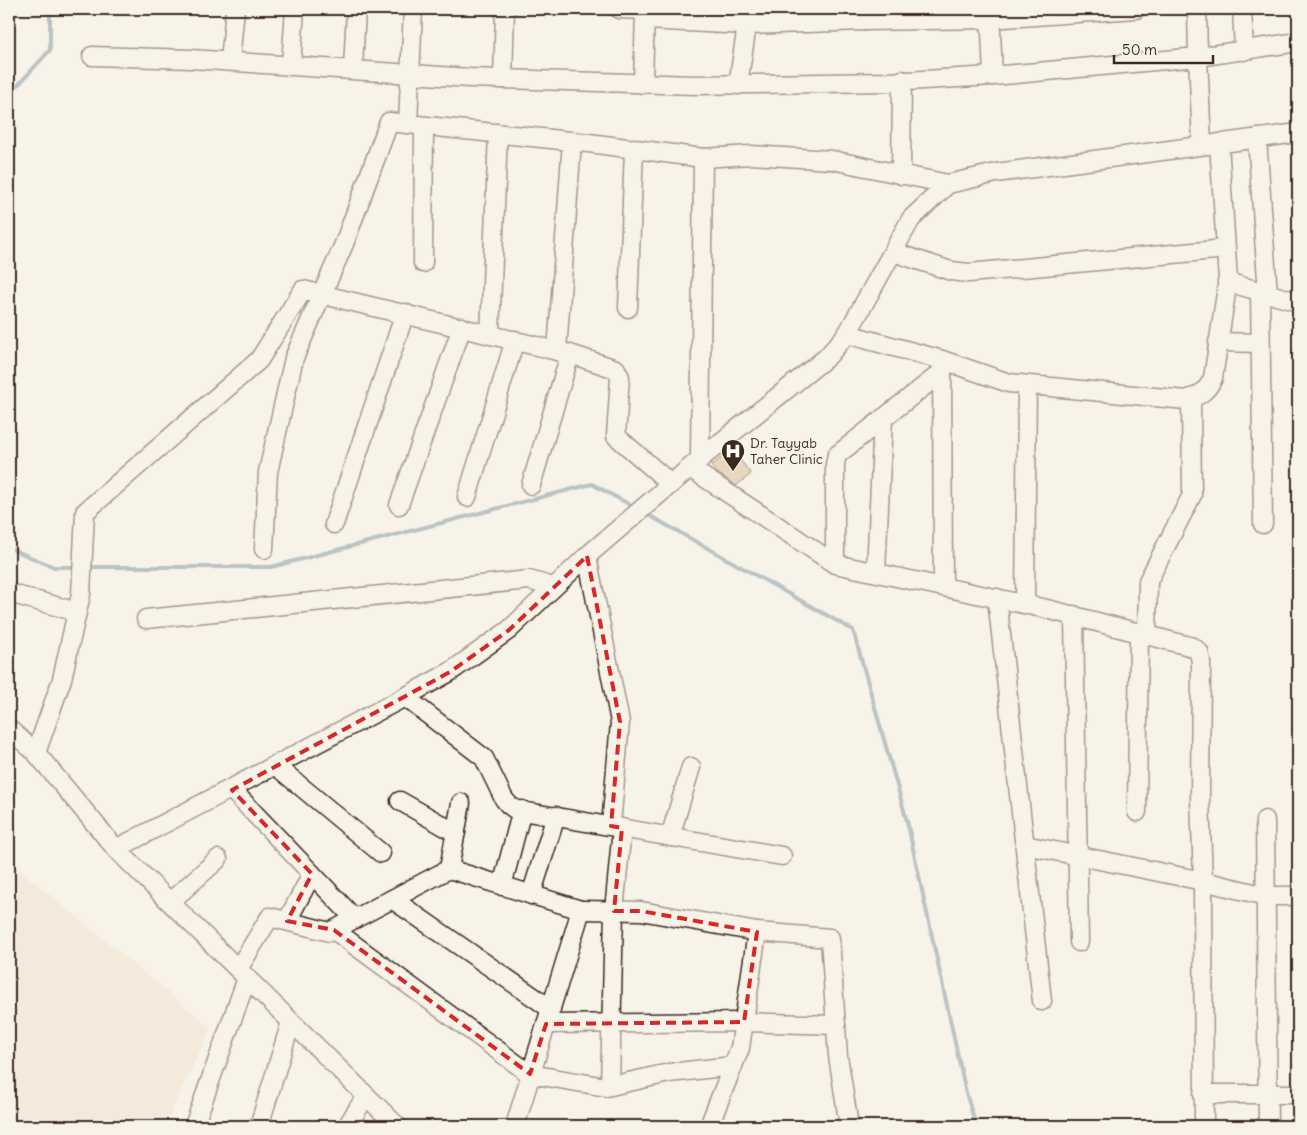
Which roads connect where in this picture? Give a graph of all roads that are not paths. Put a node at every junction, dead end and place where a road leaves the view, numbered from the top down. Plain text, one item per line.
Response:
1 (235, 9) edge
2 (296, 9) edge
3 (356, 9) edge
4 (413, 9) edge
5 (505, 9) edge
6 (619, 9) edge
7 (1136, 9) edge
8 (1197, 9) edge
9 (1242, 9) edge
10 (645, 13) edge
11 (990, 14) edge
12 (866, 15) edge
13 (815, 16) edge
14 (747, 17) edge
15 (1298, 42) edge
16 (1244, 50) junction
17 (92, 56) dead end
18 (1198, 57) junction
19 (230, 61) junction
20 (291, 65) junction
21 (353, 69) junction
22 (412, 74) junction
23 (993, 76) junction
24 (503, 79) junction
25 (902, 80) junction
26 (643, 84) junction
27 (738, 85) junction
28 (416, 125) junction
29 (498, 133) junction
30 (1298, 133) edge
31 (1257, 138) junction
32 (572, 141) junction
33 (1210, 143) junction
34 (634, 148) junction
35 (703, 158) junction
36 (901, 175) junction
37 (948, 184) junction
38 (1226, 250) junction
39 (893, 252) junction
40 (423, 264) dead end
41 (1227, 282) junction
42 (323, 293) junction
43 (1264, 293) junction
44 (1298, 302) edge
45 (628, 308) dead end
46 (405, 313) junction
47 (462, 327) junction
48 (490, 334) junction
49 (847, 334) junction
50 (515, 340) junction
51 (1218, 342) junction
52 (1260, 343) junction
53 (564, 352) junction
54 (942, 366) junction
55 (1027, 385) junction
56 (1191, 398) junction
57 (883, 418) junction
58 (695, 464) junction
59 (672, 484) junction
60 (531, 485) dead end
61 (467, 497) dead end
62 (398, 504) dead end
63 (334, 524) dead end
64 (1263, 524) dead end
65 (264, 549) dead end
66 (586, 556) junction
67 (835, 564) junction
68 (876, 572) junction
69 (943, 586) junction
70 (554, 587) junction
71 (9, 593) edge
72 (997, 598) junction
73 (1025, 604) junction
74 (77, 612) junction
75 (1074, 615) junction
76 (146, 620) dead end
77 (1143, 633) junction
78 (406, 697) junction
79 (9, 729) edge
80 (36, 752) junction
81 (275, 765) junction
82 (691, 767) dead end
83 (232, 790) junction
84 (400, 802) dead end
85 (461, 803) dead end
86 (522, 810) junction
87 (1137, 812) dead end
88 (556, 816) junction
89 (1265, 820) dead end
90 (616, 827) junction
91 (456, 833) junction
92 (670, 836) junction
93 (1025, 845) junction
94 (116, 849) junction
95 (381, 853) dead end
96 (782, 856) dead end
97 (1078, 856) junction
98 (218, 859) dead end
99 (449, 869) junction
100 (312, 874) junction
101 (1203, 881) junction
102 (502, 886) junction
103 (531, 895) junction
104 (1266, 896) junction
105 (1298, 896) edge
106 (392, 899) junction
107 (170, 902) junction
108 (581, 910) junction
109 (614, 911) junction
110 (355, 919) junction
111 (287, 921) junction
112 (334, 930) junction
113 (757, 932) junction
114 (1080, 942) dead end
115 (242, 974) junction
116 (1042, 1001) dead end
117 (548, 1017) junction
118 (291, 1022) junction
119 (744, 1022) junction
120 (610, 1023) junction
121 (836, 1025) junction
122 (733, 1066) junction
123 (530, 1074) junction
124 (610, 1086) junction
125 (1203, 1094) junction
126 (1267, 1094) junction
127 (1298, 1094) edge
128 (366, 1096) junction
129 (194, 1126) edge
130 (259, 1126) edge
131 (347, 1126) edge
132 (397, 1126) edge
133 (514, 1126) edge
134 (709, 1126) edge
135 (850, 1126) edge
136 (1204, 1126) edge
137 (1268, 1126) edge

1 - 19 street
2 - 20 street
3 - 21 street
4 - 22 street
5 - 24 street
6 - 10 street
7 - 11 street
8 - 18 street
9 - 16 street
10 - 14 street
10 - 26 street
11 - 12 street
11 - 23 street
12 - 13 street
13 - 14 street
14 - 27 street
15 - 16 street
16 - 18 street
17 - 19 street
18 - 23 street
18 - 33 street
19 - 20 street
20 - 21 street
21 - 22 street
22 - 24 street
22 - 28 street
23 - 25 street
24 - 26 street
25 - 27 street
25 - 36 street
26 - 27 street
28 - 29 street
28 - 40 street
28 - 42 street
29 - 32 street
29 - 48 street
30 - 31 street
31 - 33 street
31 - 43 street
32 - 34 street
32 - 53 street
33 - 37 street
33 - 38 street
34 - 35 street
34 - 45 street
35 - 36 street
35 - 58 street
36 - 37 street
37 - 39 street
38 - 39 street
38 - 41 street
39 - 49 street
41 - 43 street
41 - 51 street
42 - 46 street
42 - 65 street
42 - 74 street
43 - 44 street
43 - 52 street
46 - 47 street
46 - 63 street
47 - 48 street
47 - 62 street
48 - 50 street
49 - 54 street
49 - 58 street
50 - 53 street
50 - 61 street
51 - 52 street
51 - 56 street
52 - 64 street
53 - 59 street
53 - 60 street
54 - 55 street
54 - 57 street
54 - 69 street
55 - 56 street
55 - 73 street
56 - 77 street
57 - 67 street
57 - 68 street
58 - 59 street
58 - 67 street
59 - 66 street
66 - 70 street
66 - 90 street
67 - 68 street
68 - 69 street
69 - 72 street
70 - 76 street
70 - 78 street
71 - 74 street
72 - 73 street
72 - 93 street
73 - 75 street
74 - 80 street
75 - 77 street
75 - 97 street
77 - 87 street
77 - 101 street
78 - 81 street
78 - 86 street
79 - 80 street
80 - 94 street
81 - 83 street
81 - 95 street
82 - 92 street
83 - 94 street
83 - 100 street
84 - 91 street
85 - 91 street
86 - 88 street
86 - 102 street
88 - 90 street
88 - 103 street
89 - 104 street
90 - 92 street
90 - 109 street
91 - 99 street
92 - 96 street
93 - 97 street
93 - 116 street
94 - 107 street
97 - 101 street
97 - 114 street
98 - 107 street
99 - 102 street
99 - 106 street
100 - 110 street
100 - 111 street
101 - 104 street
101 - 125 street
102 - 103 street
103 - 108 street
104 - 105 street
104 - 126 street
106 - 110 street
106 - 117 street
107 - 115 street
108 - 109 street
108 - 117 street
109 - 113 street
109 - 120 street
110 - 112 street
111 - 112 street
111 - 115 street
112 - 123 street
113 - 119 street
113 - 121 street
115 - 118 street
115 - 129 street
117 - 120 street
117 - 123 street
118 - 128 street
118 - 130 street
119 - 120 street
119 - 121 street
119 - 122 street
120 - 124 street
121 - 135 street
122 - 124 street
122 - 134 street
123 - 124 street
123 - 133 street
125 - 126 street
125 - 136 street
126 - 127 street
126 - 137 street
128 - 131 street
128 - 132 street

